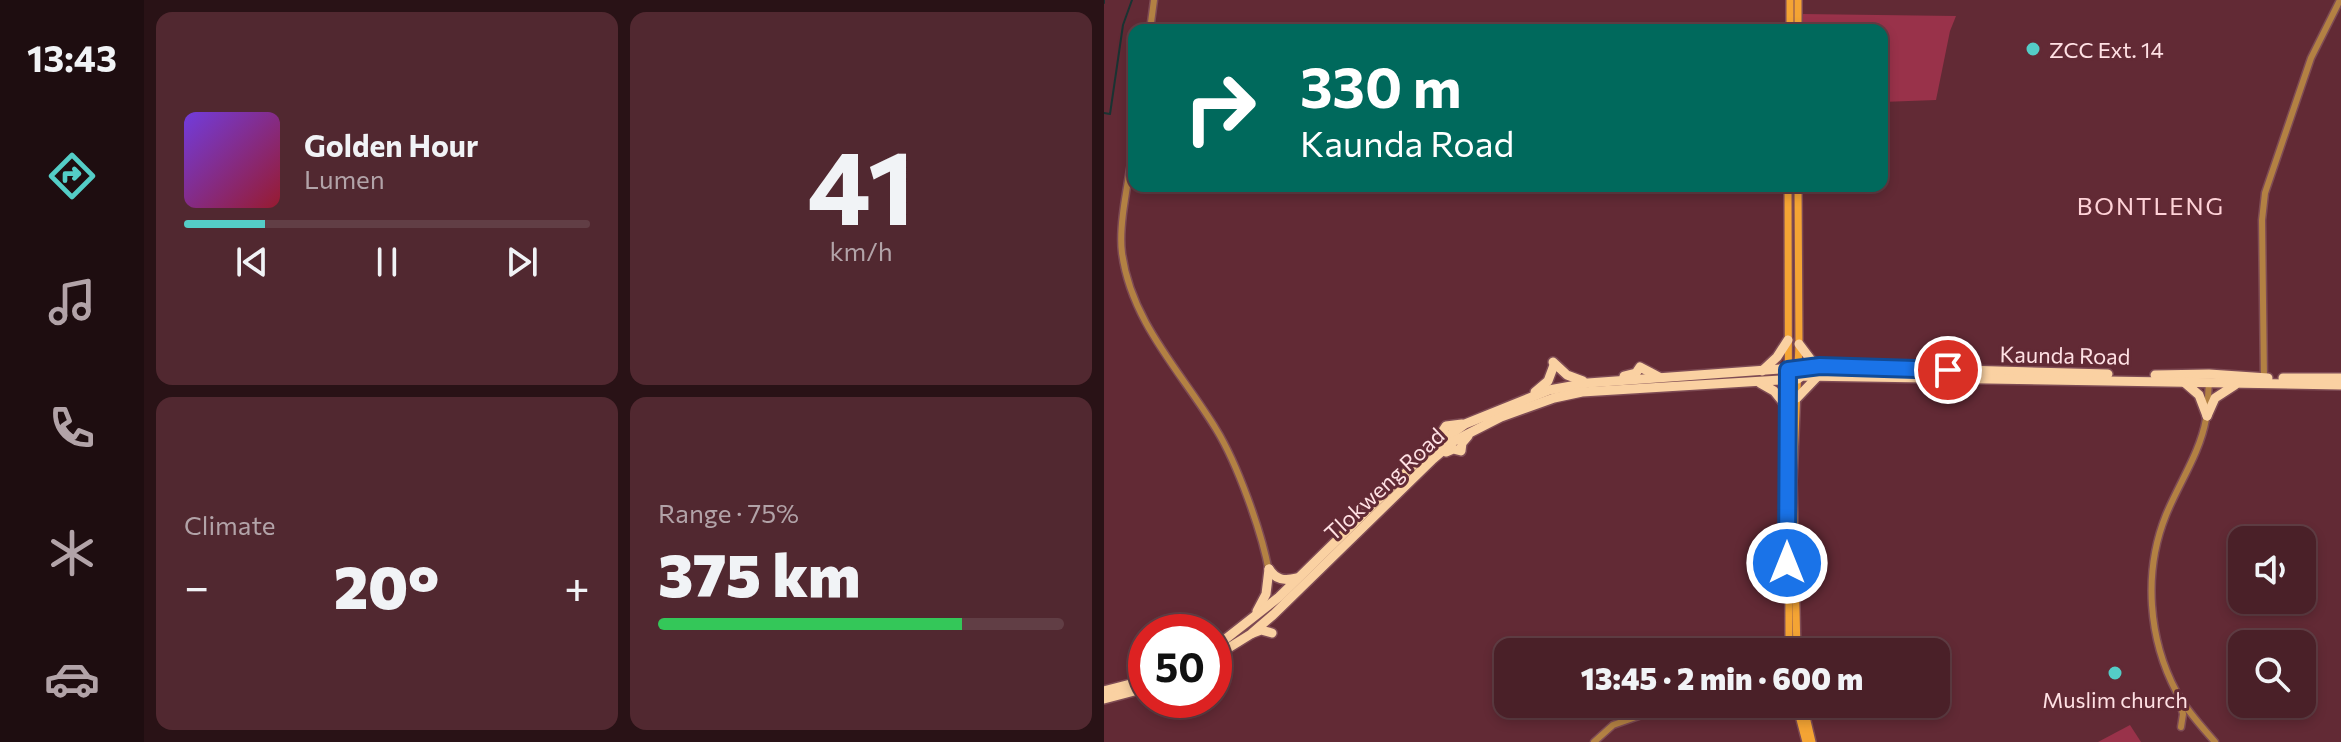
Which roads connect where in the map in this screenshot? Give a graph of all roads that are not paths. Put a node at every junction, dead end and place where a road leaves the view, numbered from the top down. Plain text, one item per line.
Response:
1 (1154, 0) edge
2 (1790, 0) edge
3 (1798, 0) edge
4 (2340, 0) edge
5 (1151, 24) edge
6 (1790, 24) edge
7 (1798, 24) edge
8 (1128, 192) edge
9 (1788, 192) edge
10 (1798, 192) edge
11 (1788, 340) junction
12 (1799, 344) junction
13 (1762, 371) junction
14 (1819, 371) junction
15 (1793, 374) junction
16 (2209, 378) junction
17 (2341, 378) edge
18 (2264, 381) junction
19 (2184, 382) junction
20 (1588, 383) junction
21 (1752, 383) junction
22 (2235, 385) junction
23 (2341, 385) edge
24 (1533, 395) junction
25 (1797, 398) junction
26 (1787, 407) junction
27 (2207, 416) junction
28 (1432, 454) junction
29 (1269, 569) junction
30 (1299, 578) junction
31 (1272, 604) junction
32 (1273, 615) junction
33 (1251, 621) junction
34 (1272, 633) dead end
35 (1251, 634) junction
36 (1232, 635) edge
37 (1789, 638) edge
38 (1797, 638) edge
39 (1232, 646) edge
40 (1128, 685) edge
41 (1104, 691) edge
42 (1128, 693) edge
43 (2178, 695) junction
44 (1104, 699) edge
45 (1633, 718) edge
46 (1800, 718) edge
47 (1806, 718) edge
48 (2198, 721) junction
49 (1594, 742) edge
50 (1806, 742) edge
51 (1812, 742) edge
52 (2215, 742) edge

1 - 5 street
2 - 6 main road
3 - 7 main road
4 - 18 street
8 - 29 street
9 - 11 main road
10 - 12 main road
11 - 13 main road
11 - 15 main road
12 - 14 main road
12 - 15 main road
13 - 15 main road, Tlokweng Road
13 - 20 main road, Tlokweng Road
14 - 15 main road, Kaunda Road
14 - 16 main road, Kaunda Road
14 - 19 main road, Kaunda Road
14 - 25 main road
15 - 21 main road, Tlokweng Road
15 - 25 main road
15 - 26 main road
16 - 18 main road, Kaunda Road
16 - 19 main road, Kaunda Road
16 - 22 main road, Kaunda Road
16 - 27 street
17 - 18 main road, Kaunda Road
18 - 22 main road, Kaunda Road
18 - 23 main road, Kaunda Road
19 - 27 main road
20 - 24 main road, Tlokweng Road
20 - 24 main road
21 - 26 main road
21 - 28 main road, Tlokweng Road
22 - 27 main road
24 - 28 main road, Tlokweng Road
25 - 38 main road
26 - 37 main road
27 - 43 street
28 - 30 main road, Tlokweng Road
28 - 32 main road, Tlokweng Road
29 - 30 main road
29 - 31 street
29 - 33 main road
30 - 31 main road, Tlokweng Road
31 - 32 street
31 - 33 main road, Tlokweng Road
32 - 35 main road, Tlokweng Road
33 - 36 main road, Tlokweng Road
34 - 35 main road
35 - 39 main road, Tlokweng Road
40 - 41 main road
42 - 44 main road
43 - 48 street
43 - 48 street
45 - 49 street
46 - 50 main road
47 - 51 main road
48 - 52 street

